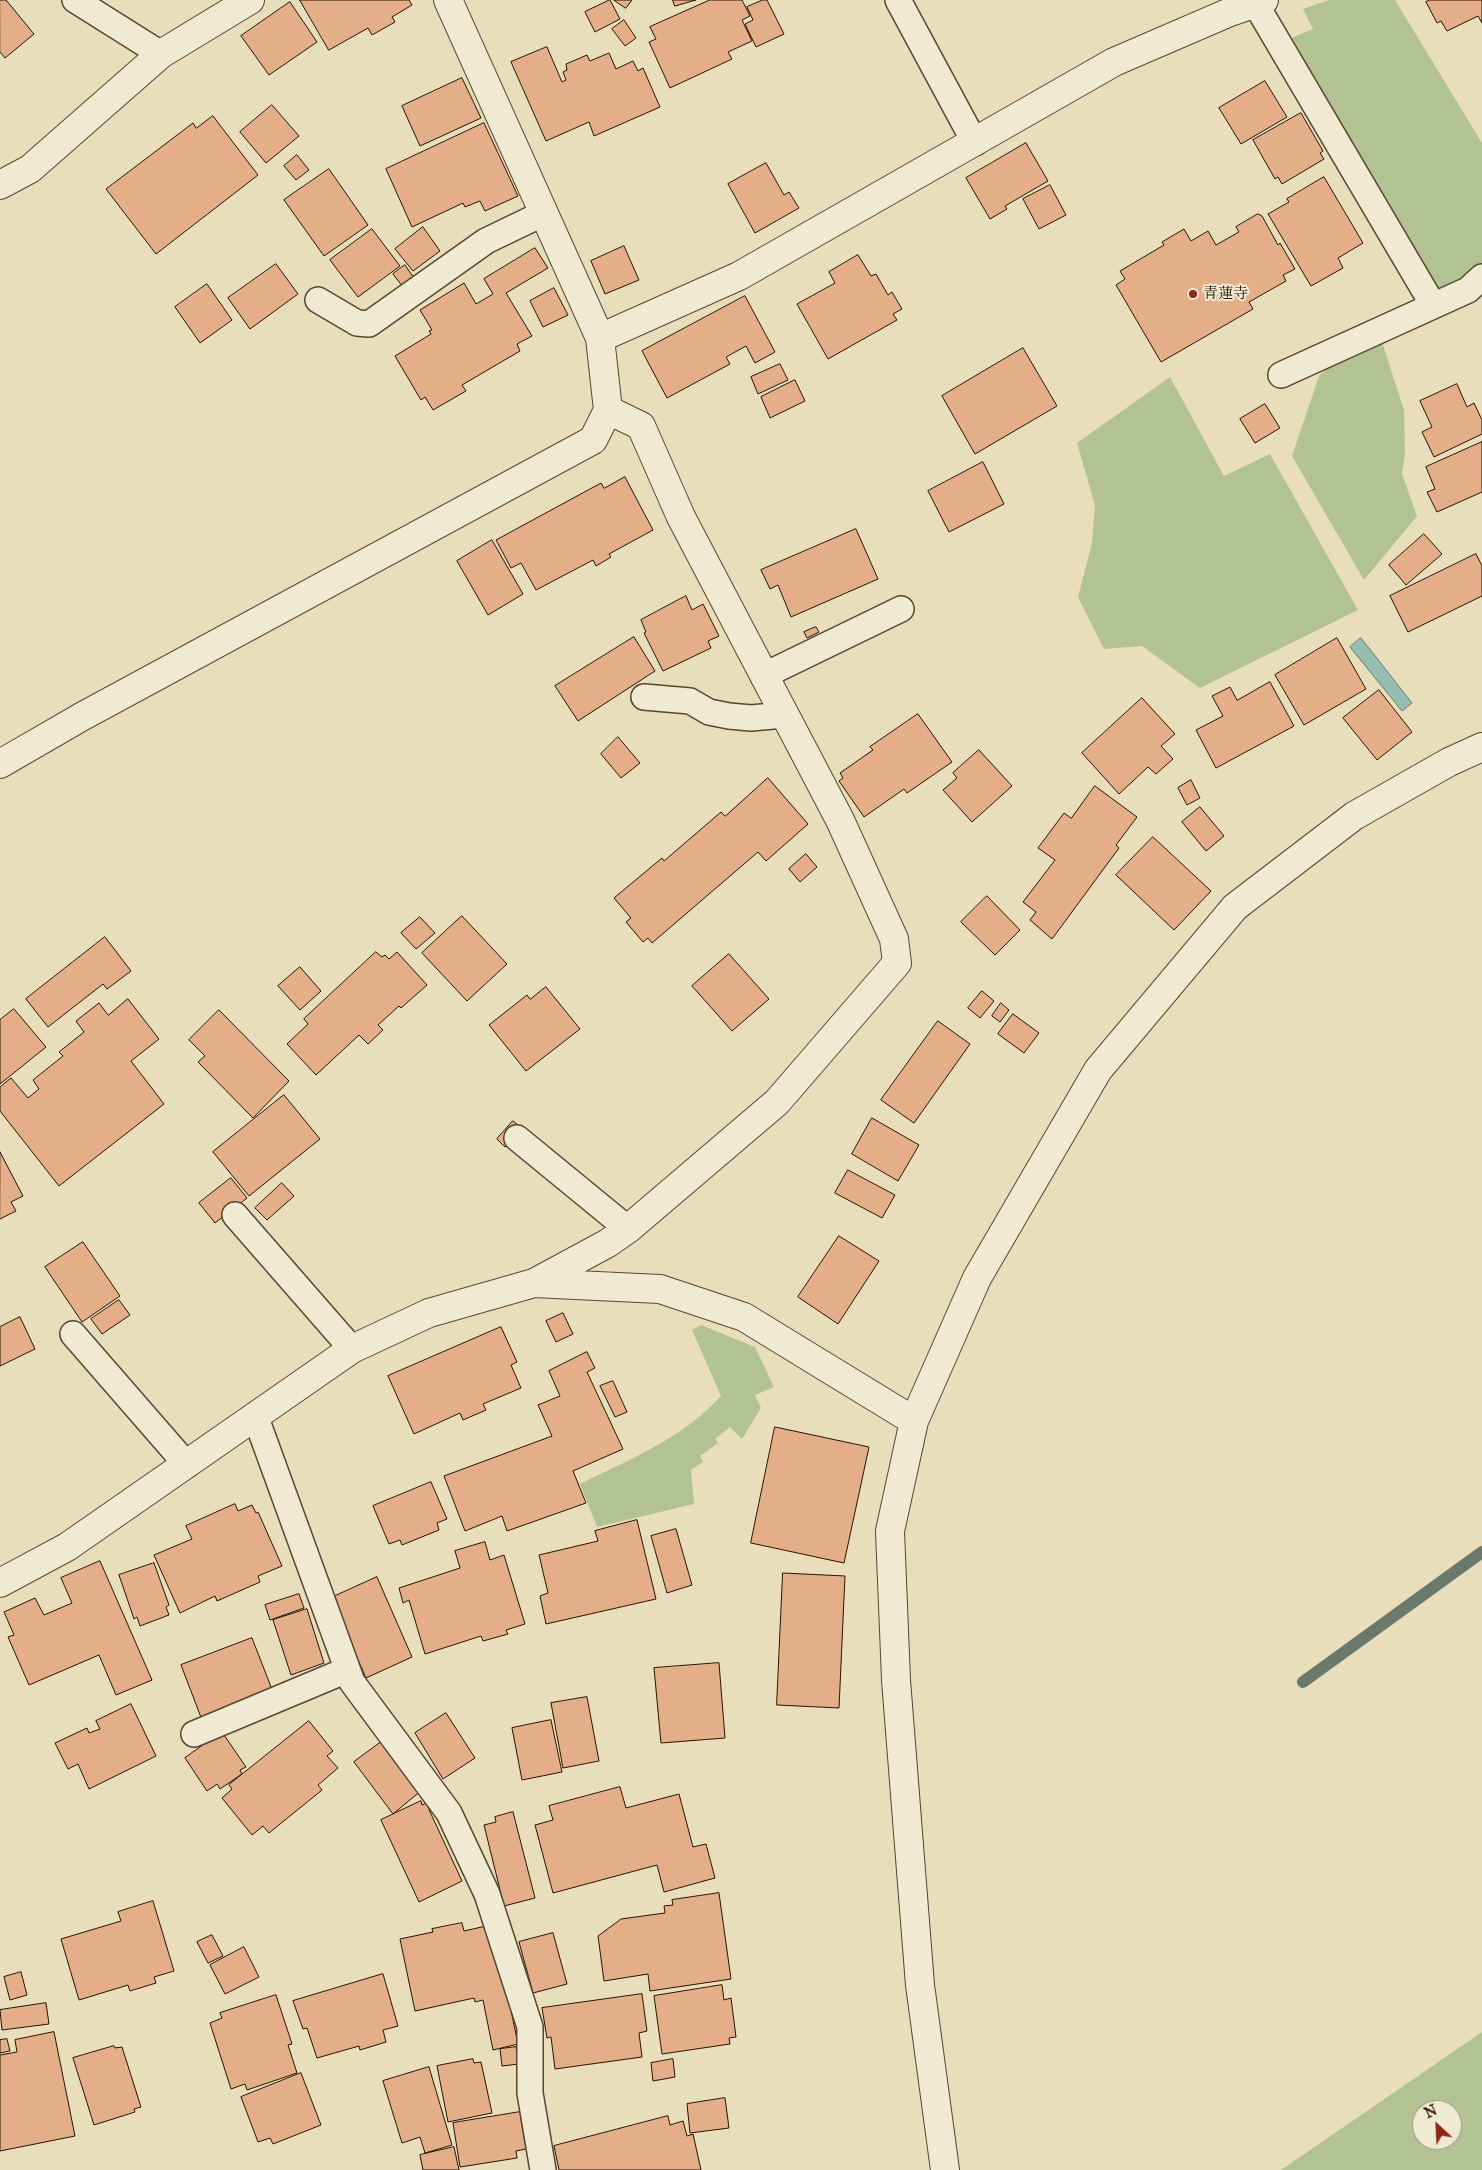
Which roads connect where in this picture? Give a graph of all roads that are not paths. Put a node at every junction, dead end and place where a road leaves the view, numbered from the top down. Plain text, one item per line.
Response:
1 (75, 0) edge
2 (250, 0) edge
3 (448, 0) edge
4 (898, 0) edge
5 (1260, 1) edge
6 (160, 54) junction
7 (975, 143) junction
8 (0, 185) edge
9 (544, 213) junction
10 (1482, 276) edge
11 (318, 300) dead end
12 (1433, 306) junction
13 (600, 338) junction
14 (1281, 375) dead end
15 (608, 410) junction
16 (901, 609) dead end
17 (763, 676) junction
18 (644, 697) dead end
19 (784, 715) junction
20 (1482, 747) edge
21 (0, 764) edge
22 (517, 1138) dead end
23 (235, 1215) dead end
24 (628, 1229) junction
25 (534, 1283) junction
26 (73, 1334) dead end
27 (352, 1349) junction
28 (256, 1418) junction
29 (914, 1421) junction
30 (187, 1465) junction
31 (0, 1582) edge
32 (347, 1670) junction
33 (194, 1734) dead end
34 (543, 2170) edge
35 (945, 2170) edge

1 - 6 lane
2 - 6 street
3 - 9 street
4 - 7 lane
5 - 7 street
5 - 12 lane
6 - 8 street
7 - 13 street
9 - 11 lane
9 - 13 street
10 - 12 lane
12 - 14 lane
13 - 15 street
15 - 17 street
15 - 21 street
16 - 17 lane
17 - 19 street
18 - 19 lane
19 - 24 street
20 - 29 street
22 - 24 lane
23 - 27 lane
24 - 25 street
25 - 27 street
25 - 29 street
26 - 30 lane
27 - 28 street
28 - 30 street
28 - 32 lane
29 - 35 street
30 - 31 street
32 - 33 lane
32 - 34 lane

